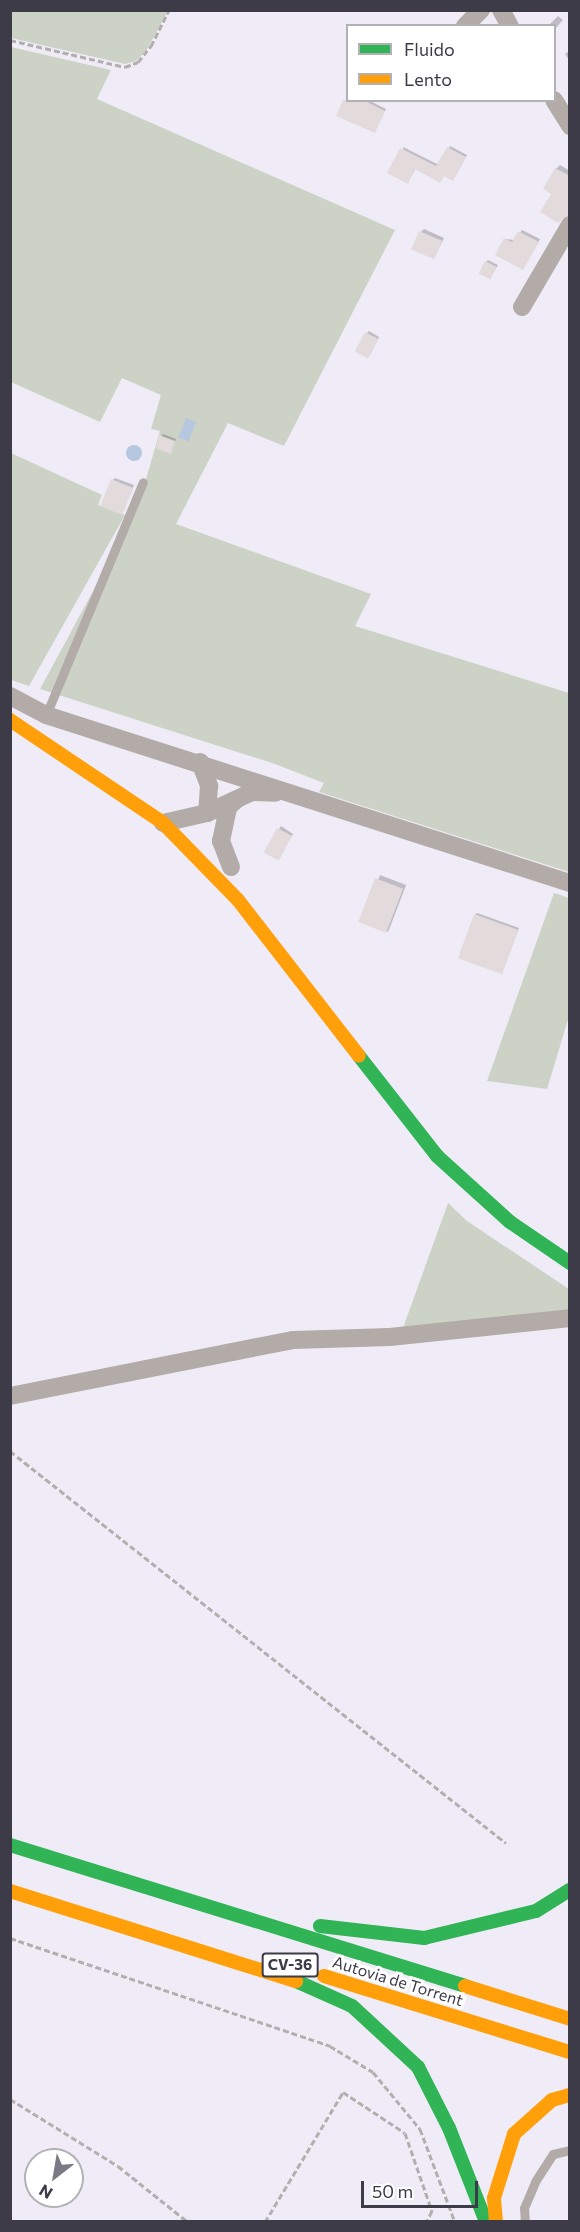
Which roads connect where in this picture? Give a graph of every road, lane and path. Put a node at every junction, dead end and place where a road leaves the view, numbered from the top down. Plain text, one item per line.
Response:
1 (169, 10) edge
2 (481, 10) edge
3 (501, 10) edge
4 (467, 24) edge
5 (509, 24) edge
6 (10, 40) edge
7 (556, 102) edge
8 (570, 126) edge
9 (570, 225) edge
10 (522, 308) dead end
11 (143, 482) dead end
12 (10, 696) edge
13 (10, 701) edge
14 (46, 715) junction
15 (10, 720) edge
16 (200, 762) junction
17 (304, 796) junction
18 (239, 799) junction
19 (207, 813) junction
20 (181, 821) junction
21 (163, 823) junction
22 (238, 876) junction
23 (570, 884) edge
24 (361, 1061) junction
25 (570, 1263) edge
26 (570, 1318) edge
27 (10, 1396) edge
28 (10, 1451) edge
29 (10, 1835) edge
30 (506, 1843) dead end
31 (10, 1845) edge
32 (10, 1877) edge
33 (570, 1890) edge
34 (10, 1891) edge
35 (10, 1938) edge
36 (570, 2019) edge
37 (570, 2052) edge
38 (570, 2095) edge
39 (10, 2099) edge
40 (570, 2150) edge
41 (188, 2222) edge
42 (265, 2222) edge
43 (426, 2222) edge
44 (455, 2222) edge
45 (486, 2222) edge
46 (496, 2222) edge
47 (525, 2222) edge

1 - 6 path
2 - 4 street
3 - 5 street
7 - 8 street
9 - 10 street
11 - 14 lane
12 - 14 street
13 - 20 main road
14 - 16 street
15 - 21 main road
16 - 17 street
16 - 19 street
17 - 18 street
17 - 23 street
18 - 19 street
18 - 22 street
19 - 20 street
20 - 21 street
20 - 22 main road
21 - 24 main road
22 - 24 main road
24 - 25 main road
26 - 27 street
28 - 30 path
29 - 33 main road
31 - 36 main road, Autovia de Torrent / CV-36
32 - 37 main road, Autovia de Torrent / CV-36
34 - 45 main road
35 - 44 path
38 - 46 main road
39 - 41 path
40 - 47 lane
42 - 43 path

